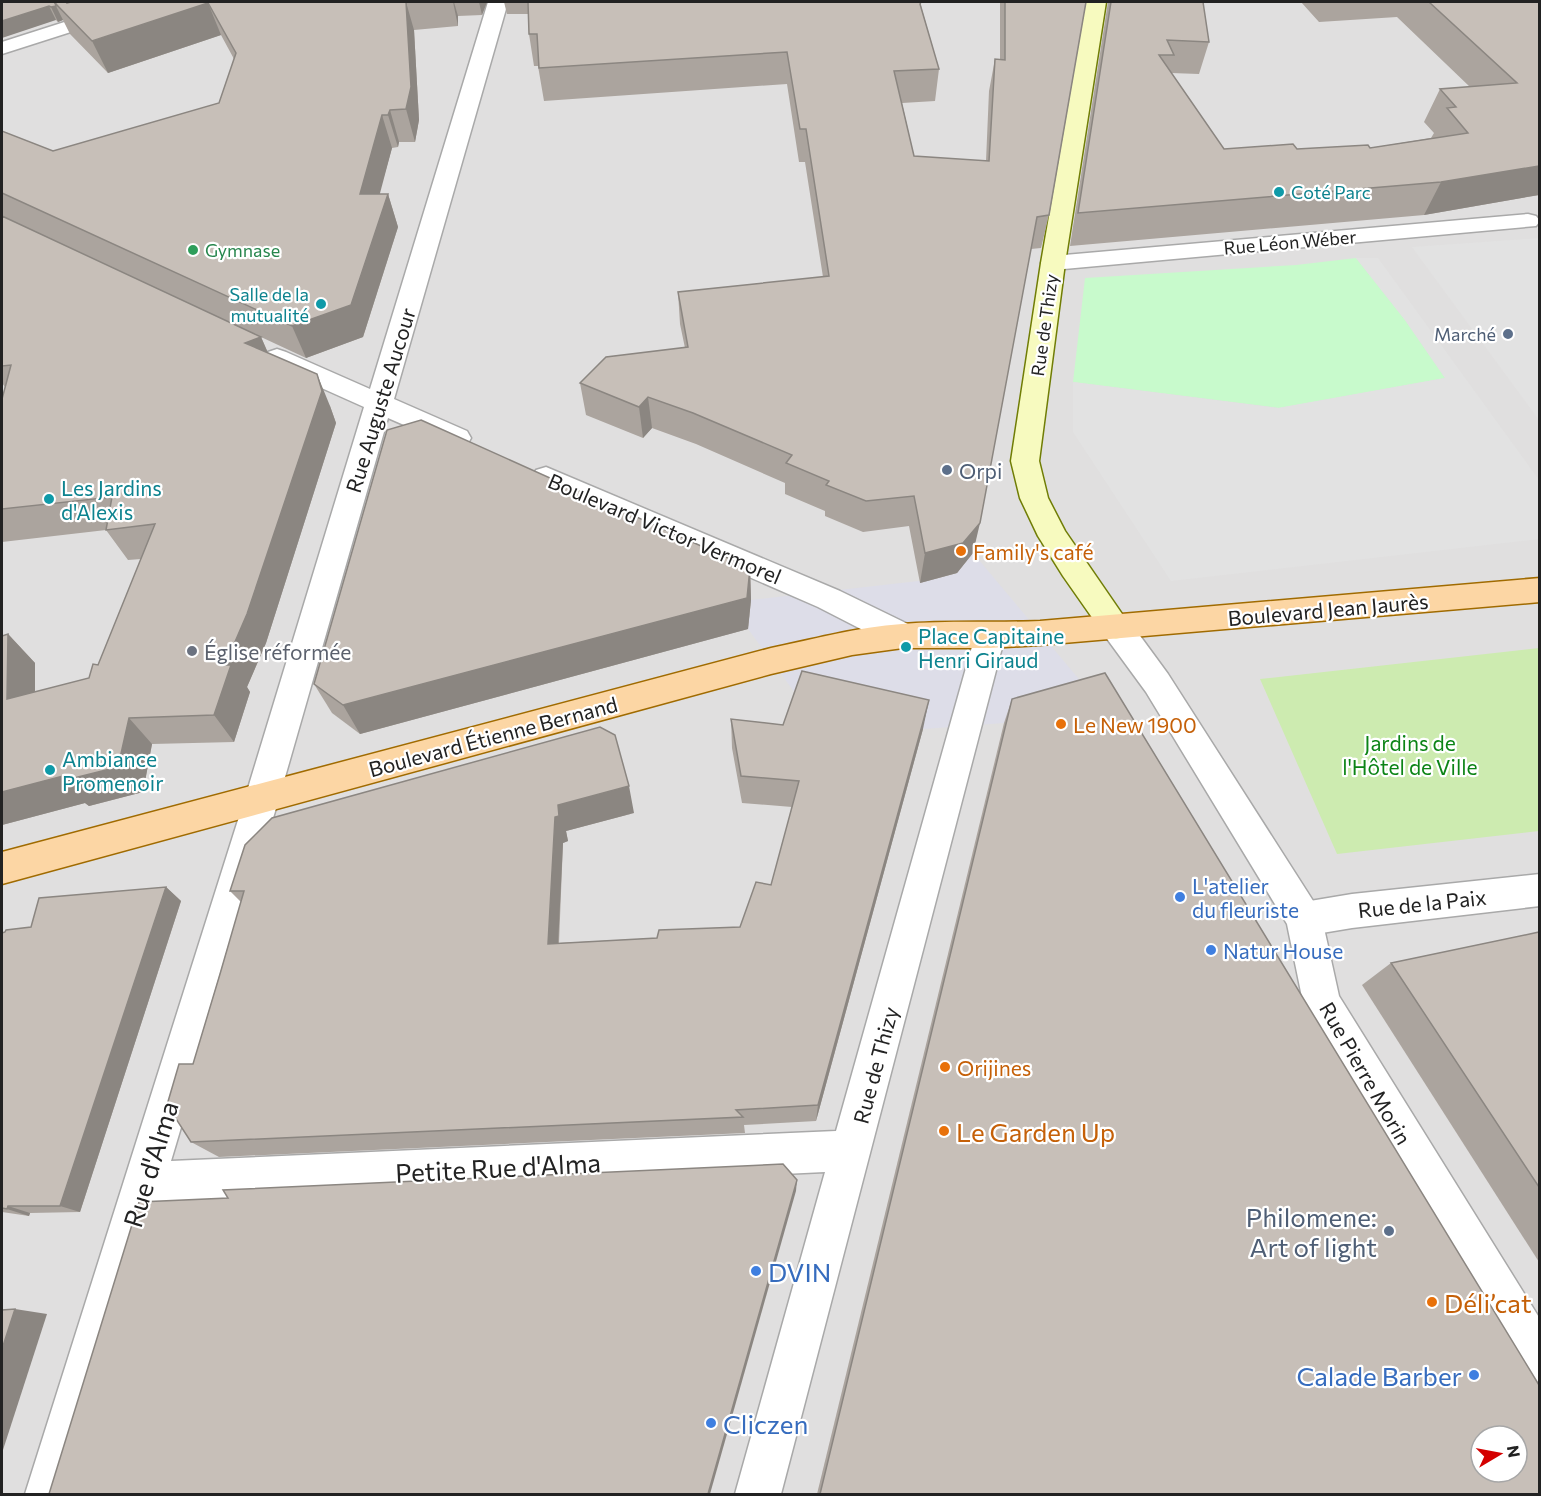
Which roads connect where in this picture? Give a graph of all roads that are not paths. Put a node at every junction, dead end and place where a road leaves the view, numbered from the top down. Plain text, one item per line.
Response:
1 (145, 2) edge
2 (498, 2) edge
3 (1096, 2) edge
4 (2, 48) edge
5 (1528, 221) dead end
6 (1053, 263) junction
7 (250, 345) edge
8 (380, 405) junction
9 (481, 449) edge
10 (524, 467) edge
11 (1539, 590) edge
12 (1116, 627) junction
13 (903, 636) junction
14 (990, 636) junction
15 (262, 798) junction
16 (2, 868) edge
17 (1539, 890) edge
18 (1304, 920) junction
19 (852, 1150) junction
20 (144, 1183) junction
21 (1539, 1360) edge
22 (48, 1494) edge
23 (758, 1494) edge

1 - 4 street
2 - 8 street, Rue Auguste Aucour
3 - 6 main road, Rue de Thizy
5 - 6 street, Rue Léon Wéber
6 - 12 main road, Rue de Thizy
7 - 8 street
8 - 9 street
8 - 15 street, Rue Auguste Aucour
10 - 13 street, Boulevard Victor Vermorel
11 - 12 main road, Boulevard Jean Jaurès
12 - 14 main road, Boulevard Jean Jaurès
12 - 18 street, Rue Pierre Morin
13 - 14 main road, Boulevard Étienne Bernand
13 - 15 main road, Boulevard Étienne Bernand
14 - 19 street, Rue de Thizy
15 - 16 main road, Boulevard Étienne Bernand
15 - 20 street, Rue d'Alma
17 - 18 street, Rue de la Paix
18 - 21 street, Rue Pierre Morin
19 - 20 street, Petite Rue d'Alma
19 - 23 street, Rue de Thizy
20 - 22 street, Rue d'Alma

